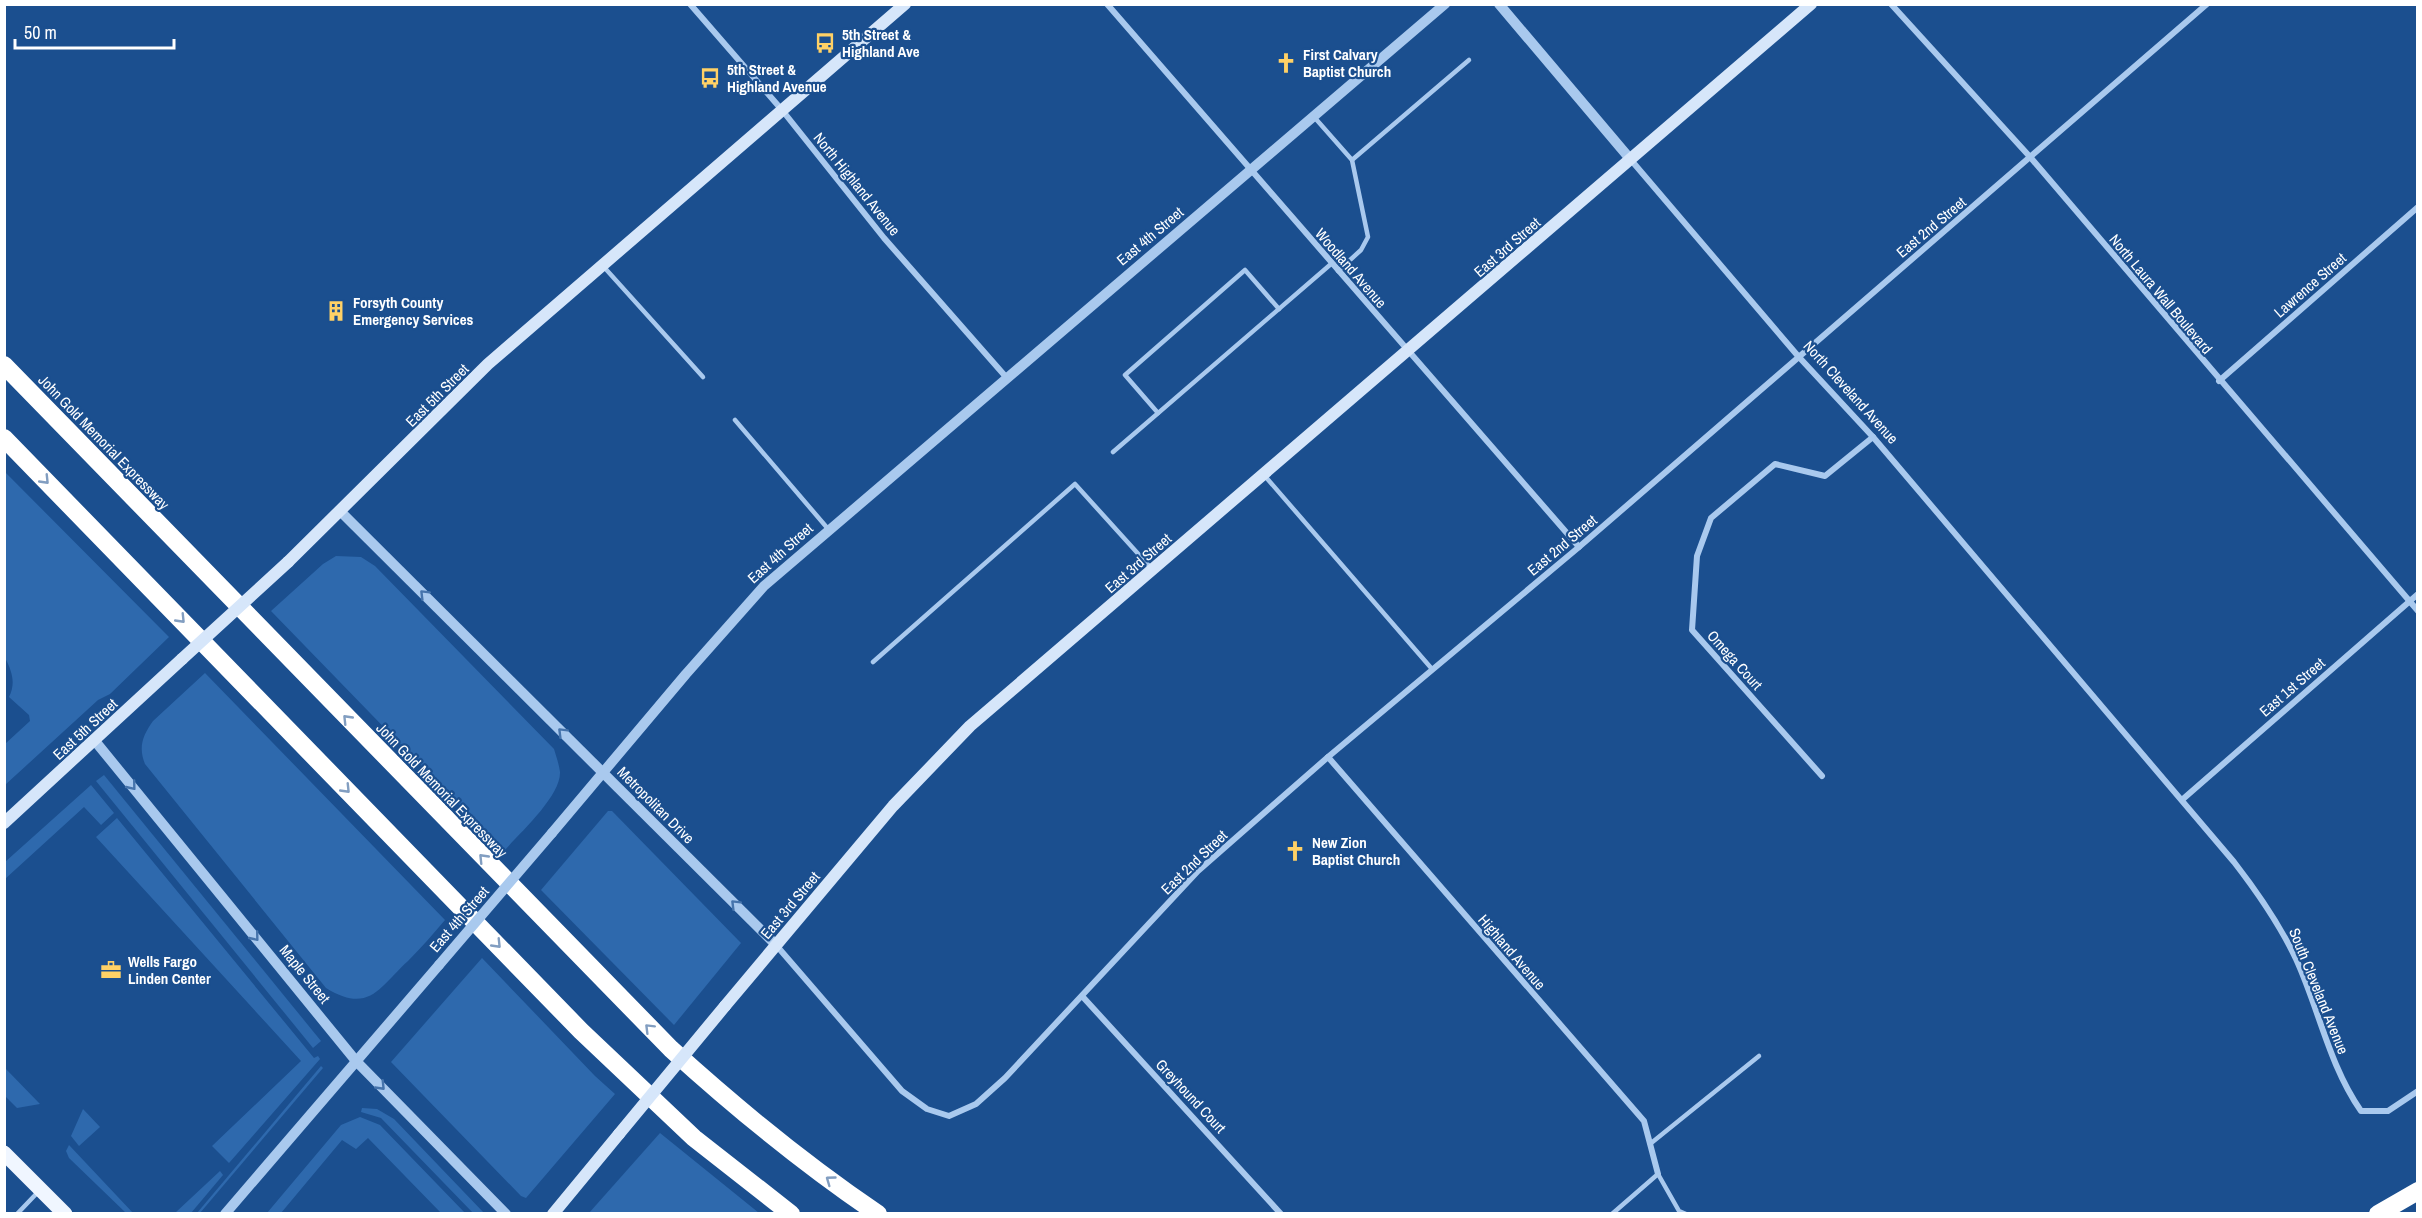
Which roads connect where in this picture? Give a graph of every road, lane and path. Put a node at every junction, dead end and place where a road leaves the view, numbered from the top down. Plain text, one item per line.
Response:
1 (690, 4) edge
2 (905, 4) edge
3 (1107, 4) edge
4 (1445, 4) edge
5 (1499, 4) edge
6 (1811, 4) edge
7 (1891, 4) edge
8 (2207, 4) edge
9 (1470, 60) dead end
10 (782, 110) junction
11 (1315, 118) junction
12 (2031, 158) junction
13 (1352, 160) junction
14 (1631, 160) junction
15 (1250, 171) junction
16 (2418, 207) edge
17 (1331, 264) junction
18 (602, 265) junction
19 (1338, 271) junction
20 (1280, 309) junction
21 (1408, 352) junction
22 (1798, 356) junction
23 (4, 366) edge
24 (703, 377) dead end
25 (1006, 377) junction
26 (2219, 381) junction
27 (1158, 413) junction
28 (735, 420) dead end
29 (1873, 437) junction
30 (4, 438) edge
31 (1113, 452) dead end
32 (1264, 475) junction
33 (341, 512) junction
34 (828, 530) junction
35 (1579, 547) junction
36 (1153, 570) junction
37 (2418, 594) edge
38 (2409, 602) junction
39 (2418, 611) edge
40 (873, 662) dead end
41 (1432, 669) junction
42 (94, 741) junction
43 (1328, 756) junction
44 (603, 774) junction
45 (1822, 776) dead end
46 (2183, 799) junction
47 (4, 823) edge
48 (776, 945) junction
49 (1082, 996) junction
50 (1759, 1056) dead end
51 (356, 1061) junction
52 (2418, 1090) edge
53 (948, 1116) joint
54 (1650, 1144) junction
55 (4, 1153) edge
56 (1658, 1174) junction
57 (41, 1189) junction
58 (2418, 1191) edge
59 (17, 1214) edge
60 (65, 1214) edge
61 (225, 1214) edge
62 (506, 1214) edge
63 (553, 1214) edge
64 (791, 1214) edge
65 (878, 1214) edge
66 (1281, 1214) edge
67 (1612, 1214) edge
68 (1686, 1214) edge
69 (2378, 1214) edge

1 - 10 street, North Highland Avenue
2 - 10 main road, East 5th Street
3 - 15 street, Woodland Avenue
4 - 11 street, East 4th Street
5 - 14 street, North Cleveland Avenue
6 - 14 main road, East 3rd Street
7 - 12 street, North Laura Wall Boulevard
8 - 12 street, East 2nd Street
9 - 13 lane
10 - 18 main road, East 5th Street
10 - 25 street, North Highland Avenue
11 - 13 lane
11 - 15 street, East 4th Street
12 - 22 street, East 2nd Street
12 - 26 street, North Laura Wall Boulevard
13 - 19 lane
14 - 21 main road, East 3rd Street
14 - 22 street, North Cleveland Avenue
15 - 17 street, Woodland Avenue
15 - 25 street, East 4th Street
16 - 26 street, Lawrence Street
17 - 19 street, Woodland Avenue
17 - 20 lane
18 - 24 lane
18 - 33 main road, East 5th Street
19 - 21 street, Woodland Avenue
20 - 27 lane
20 - 27 lane
21 - 32 main road, East 3rd Street
21 - 35 street, Woodland Avenue
22 - 29 street, North Cleveland Avenue
22 - 35 street, East 2nd Street
65 -> 23 highway, John Gold Memorial Expressway
25 - 34 street, East 4th Street
26 - 38 street, North Laura Wall Boulevard
27 - 31 lane
28 - 34 lane
29 - 45 street, Omega Court
29 - 46 street, North Cleveland Avenue
30 -> 64 highway
32 - 36 main road, East 3rd Street
32 - 41 lane
33 - 42 main road, East 5th Street, bridge
44 -> 33 street, Metropolitan Drive
34 - 44 street, East 4th Street
35 - 41 street, East 2nd Street
36 - 40 lane
36 - 48 main road, East 3rd Street
37 - 38 street, East 1st Street
38 - 39 street, North Laura Wall Boulevard
38 - 46 street, East 1st Street
41 - 43 street, East 2nd Street
42 - 47 main road, East 5th Street
42 -> 51 street, Maple Street
43 - 49 street, East 2nd Street
43 - 54 street, Highland Avenue
48 -> 44 street, Metropolitan Drive
44 - 51 street, East 4th Street, bridge
46 - 52 street, South Cleveland Avenue
48 - 53 street, Metropolitan Drive
48 - 63 main road, East 3rd Street, bridge
49 - 53 street, East 2nd Street
49 - 66 street, Greyhound Court
50 - 54 lane
51 - 61 street, East 4th Street
51 -> 62 street, Maple Street
54 - 56 street, Highland Avenue
55 - 57 main road
56 - 67 lane
56 - 68 lane
57 - 59 lane
57 - 60 main road
58 - 69 highway

